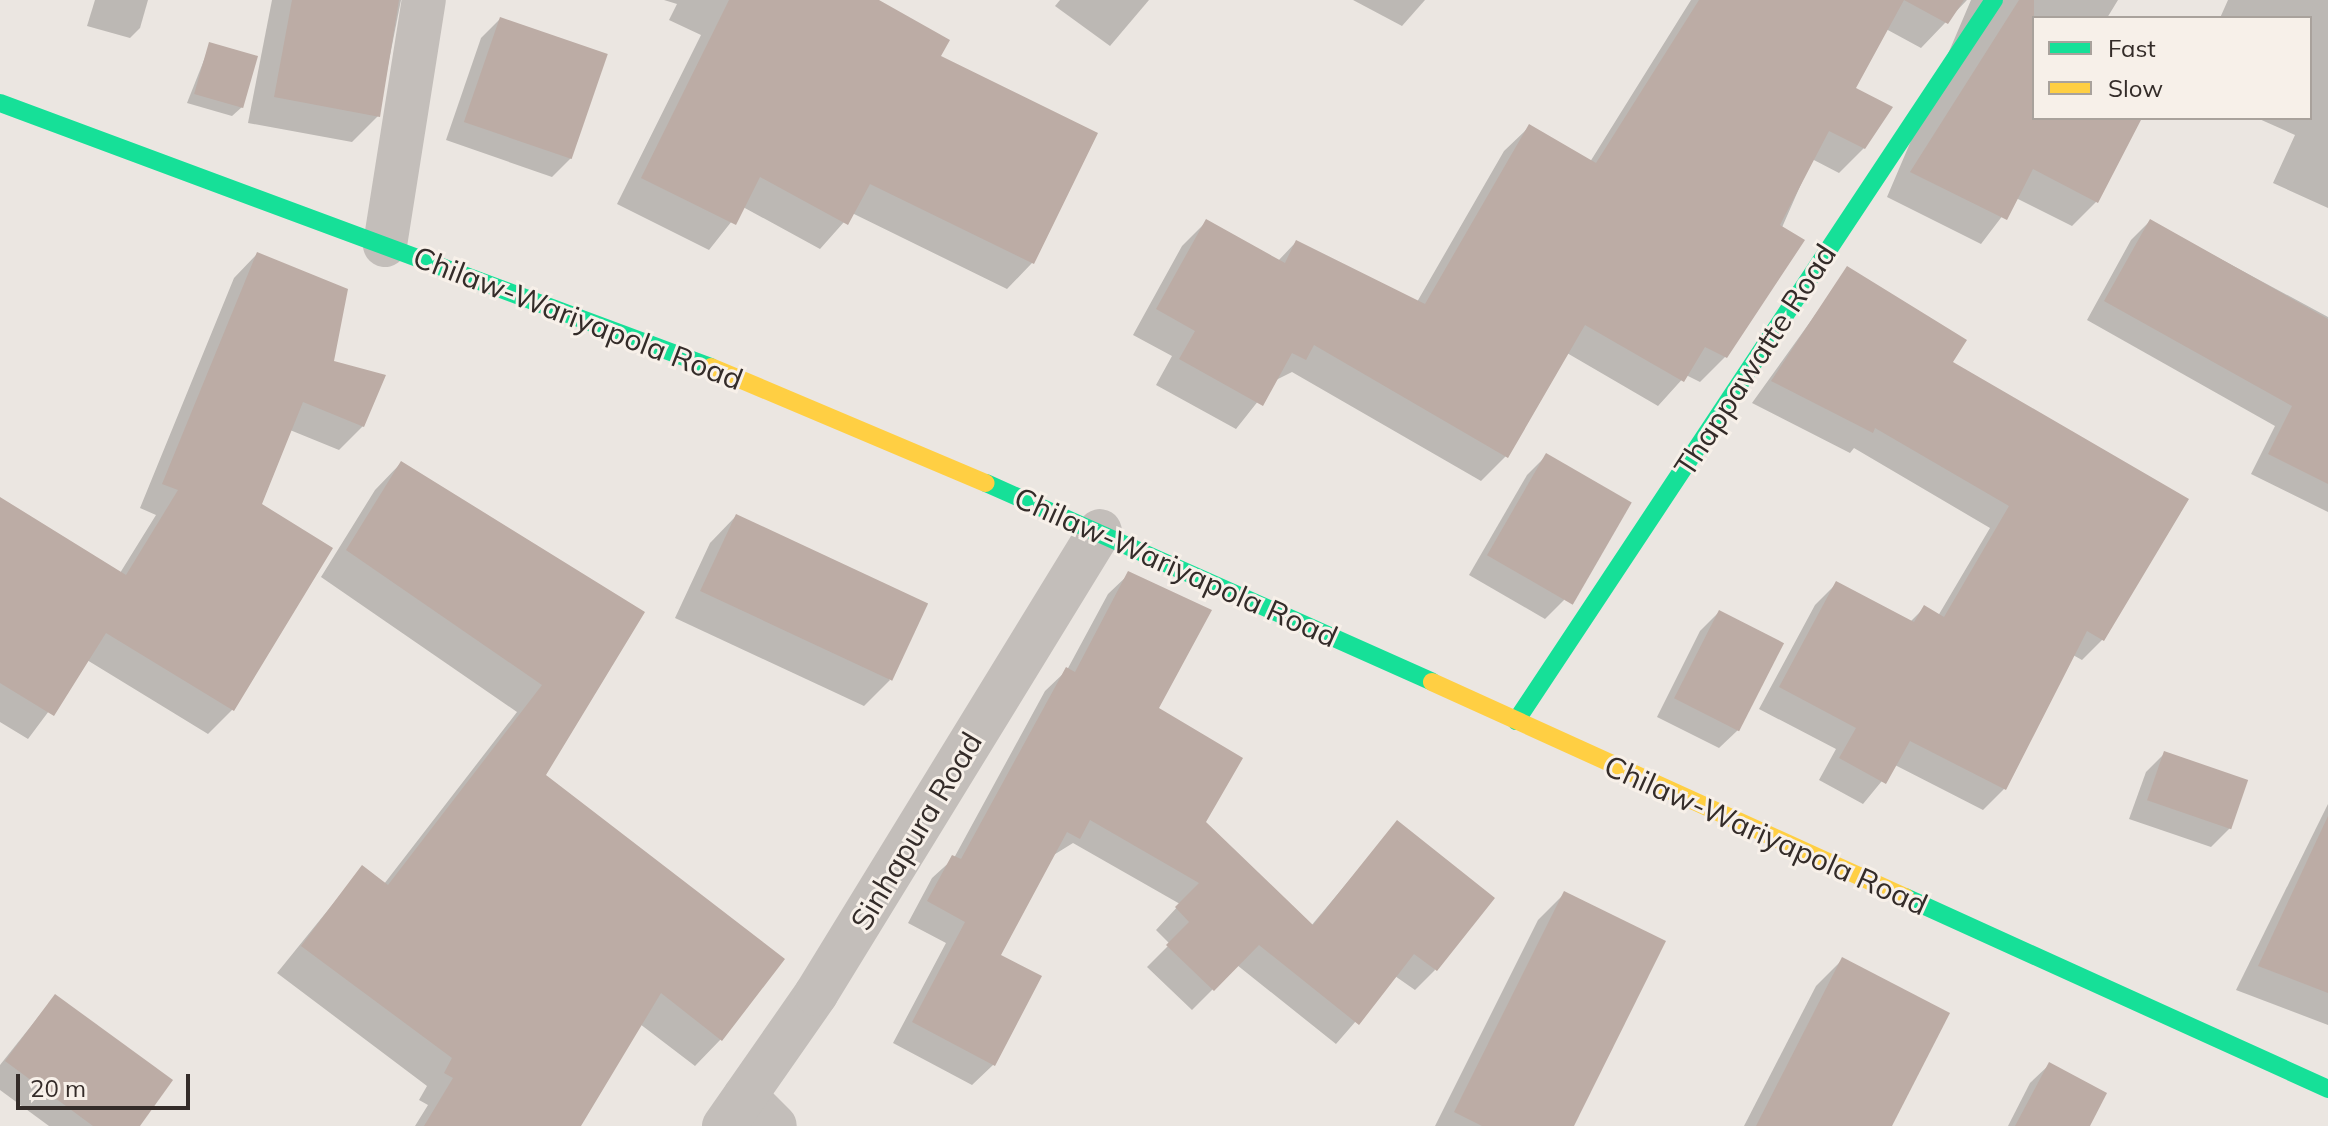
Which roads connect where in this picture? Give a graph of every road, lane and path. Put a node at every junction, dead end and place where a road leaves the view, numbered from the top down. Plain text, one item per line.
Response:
1 (424, 0) edge
2 (1994, 0) edge
3 (0, 103) edge
4 (385, 245) junction
5 (1100, 531) junction
6 (1516, 721) junction
7 (2328, 1089) edge
8 (734, 1111) edge
9 (775, 1126) edge

1 - 4 street
2 - 6 main road, Thappawatte Road
3 - 4 main road, Chilaw-Wariyapola Road
4 - 5 main road, Chilaw-Wariyapola Road
5 - 6 main road, Chilaw-Wariyapola Road
5 - 8 street, Sinhapura Road
6 - 7 main road, Chilaw-Wariyapola Road
8 - 9 street

